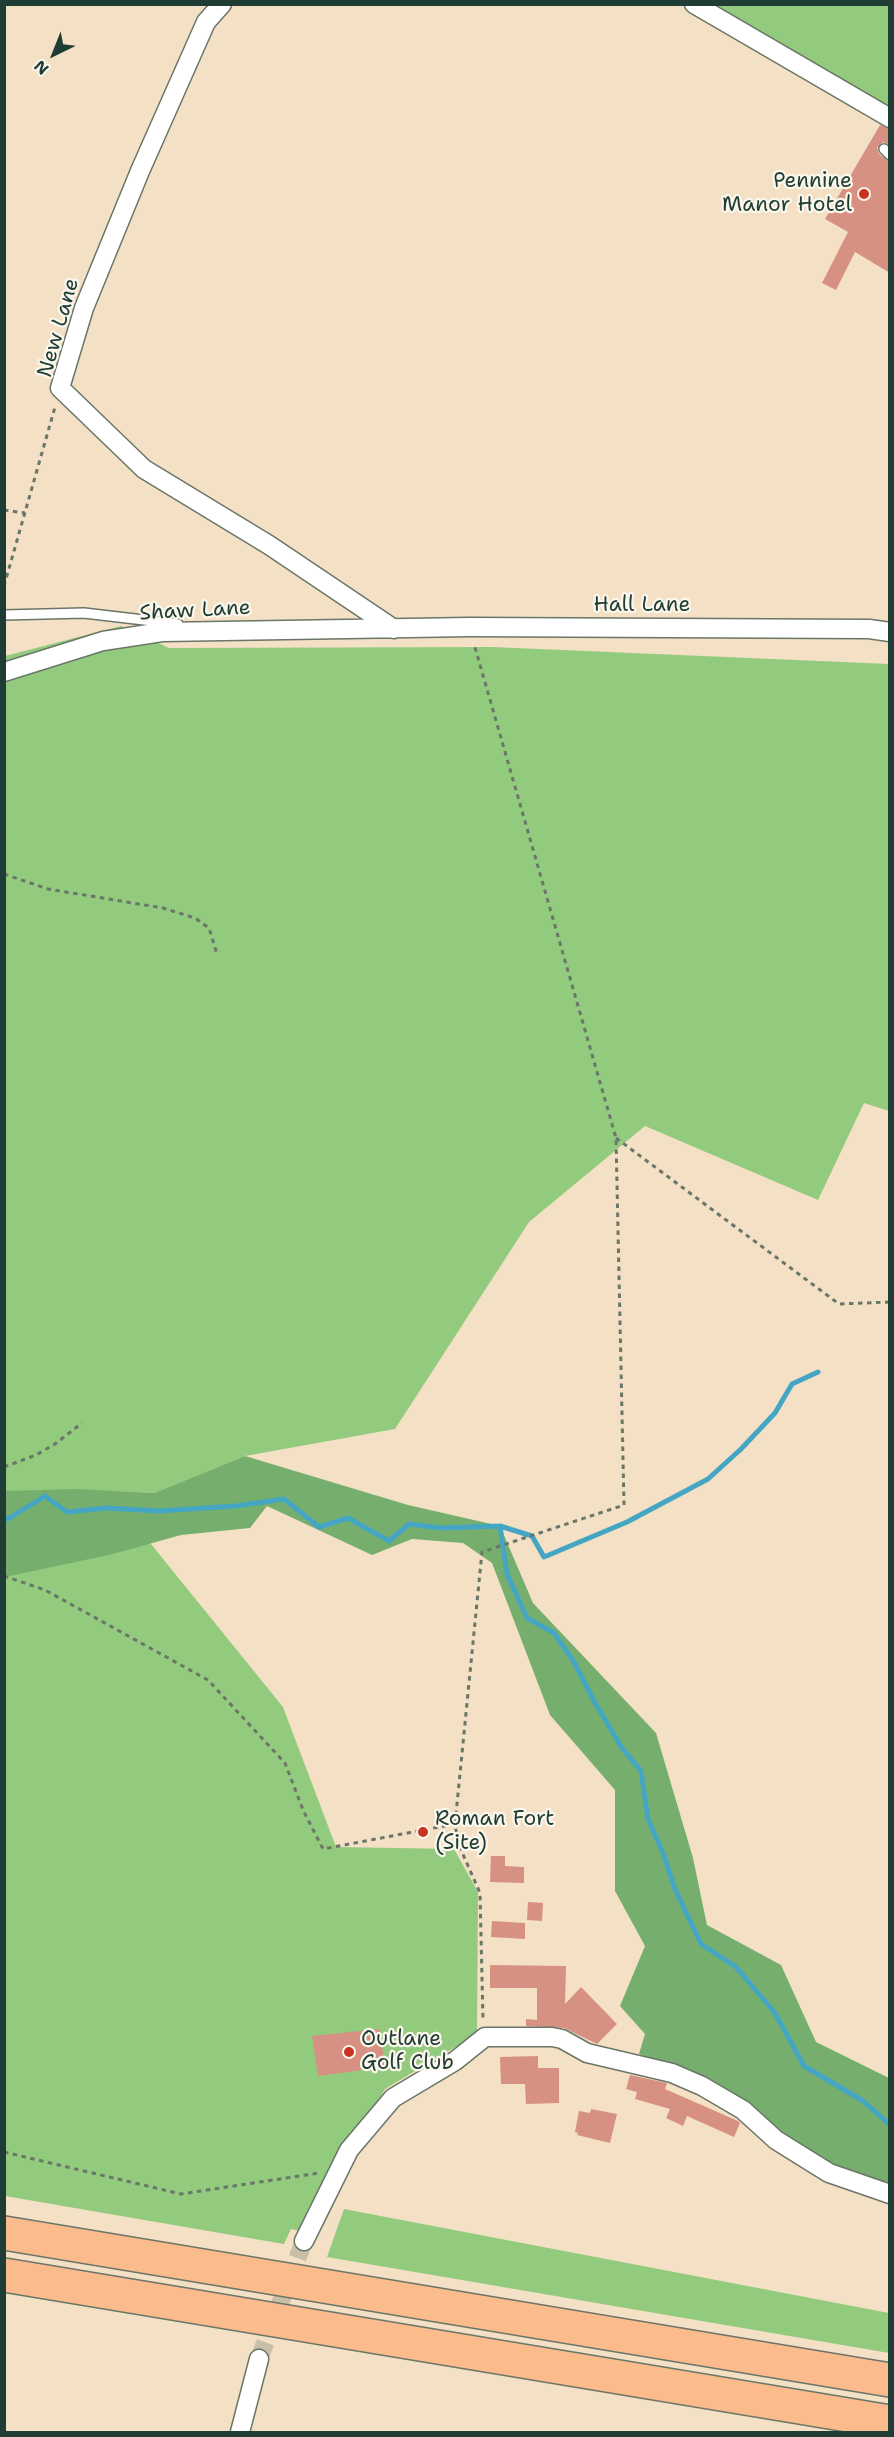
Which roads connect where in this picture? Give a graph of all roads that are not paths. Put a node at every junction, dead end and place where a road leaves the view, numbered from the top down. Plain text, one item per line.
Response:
1 (222, 4) edge
2 (694, 4) edge
3 (890, 118) edge
4 (4, 615) edge
5 (212, 630) junction
6 (394, 630) junction
7 (890, 632) edge
8 (4, 672) edge
9 (890, 2194) edge
10 (4, 2232) edge
11 (304, 2241) tunnel mouth
12 (4, 2275) edge
13 (259, 2359) tunnel mouth
14 (890, 2380) edge
15 (890, 2422) edge
16 (240, 2433) edge

1 - 6 street, New Lane
2 - 3 street
4 - 5 lane
5 - 6 street, Shaw Lane
5 - 8 street, Shaw Lane
6 - 7 street, Hall Lane
9 - 11 street
10 - 14 highway
12 - 15 highway
13 - 16 street

